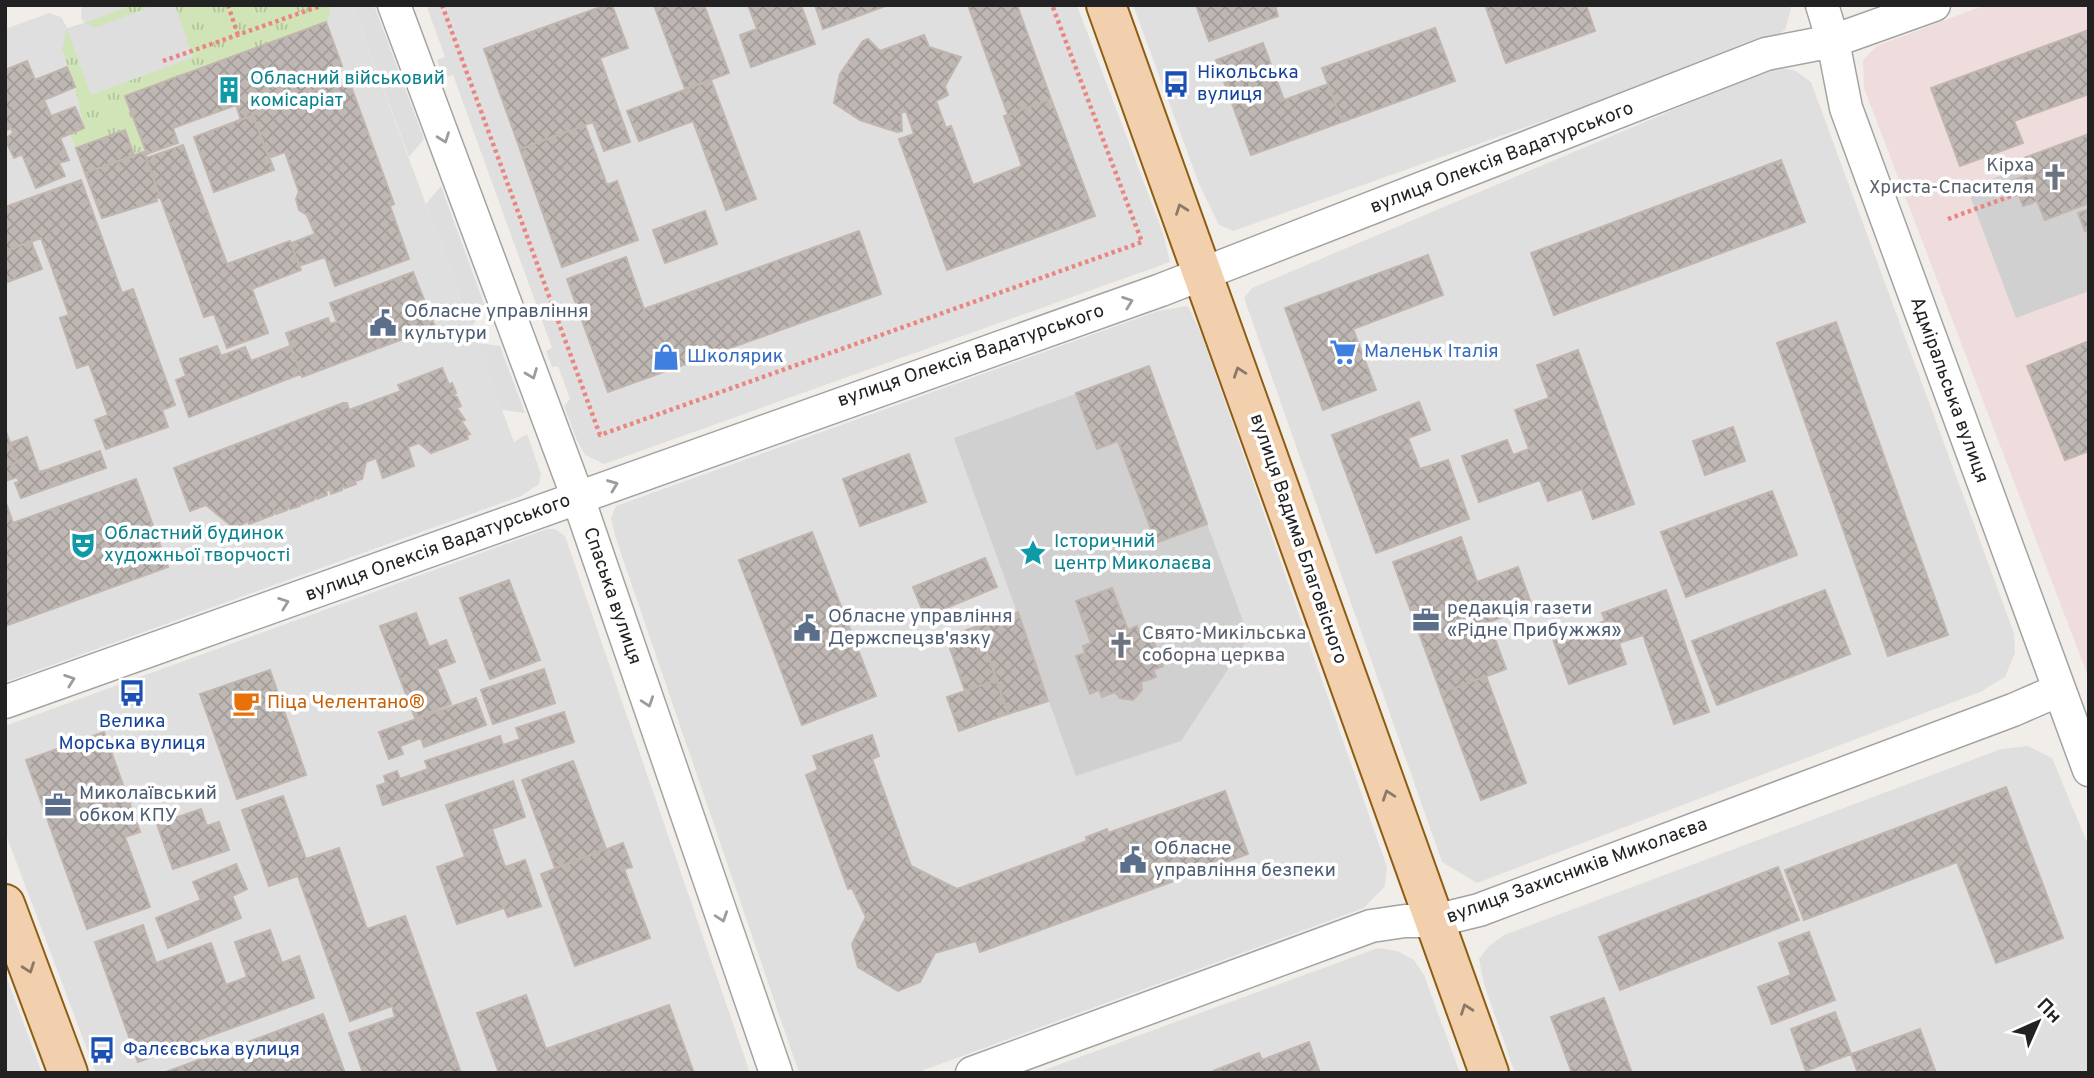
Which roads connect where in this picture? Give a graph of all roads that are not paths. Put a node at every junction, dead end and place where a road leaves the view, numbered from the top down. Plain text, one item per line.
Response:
1 (394, 5) edge
2 (1107, 5) edge
3 (1822, 5) edge
4 (1934, 5) edge
5 (1833, 41) junction
6 (1204, 273) junction
7 (578, 498) junction
8 (2059, 690) junction
9 (5, 702) edge
10 (2089, 770) edge
11 (5, 904) edge
12 (1434, 921) junction
13 (68, 1073) edge
14 (776, 1073) edge
15 (972, 1073) edge
16 (1489, 1073) edge

1 -> 7 street, Спаська вулиця
6 -> 2 main road, вулиця Вадима Благовісного
3 - 5 street, Адміральська вулиця
4 - 5 street, вулиця Олексія Вадатурського
5 - 6 street, вулиця Олексія Вадатурського
5 - 8 street, Адміральська вулиця
7 -> 6 street, вулиця Олексія Вадатурського
12 -> 6 main road, вулиця Вадима Благовісного
9 -> 7 street, вулиця Олексія Вадатурського
7 -> 14 street, Спаська вулиця
8 - 10 street, Адміральська вулиця
8 - 12 street, вулиця Захисників Миколаєва
11 -> 13 main road
12 - 15 street, вулиця Захисників Миколаєва
16 -> 12 main road, вулиця Вадима Благовісного

